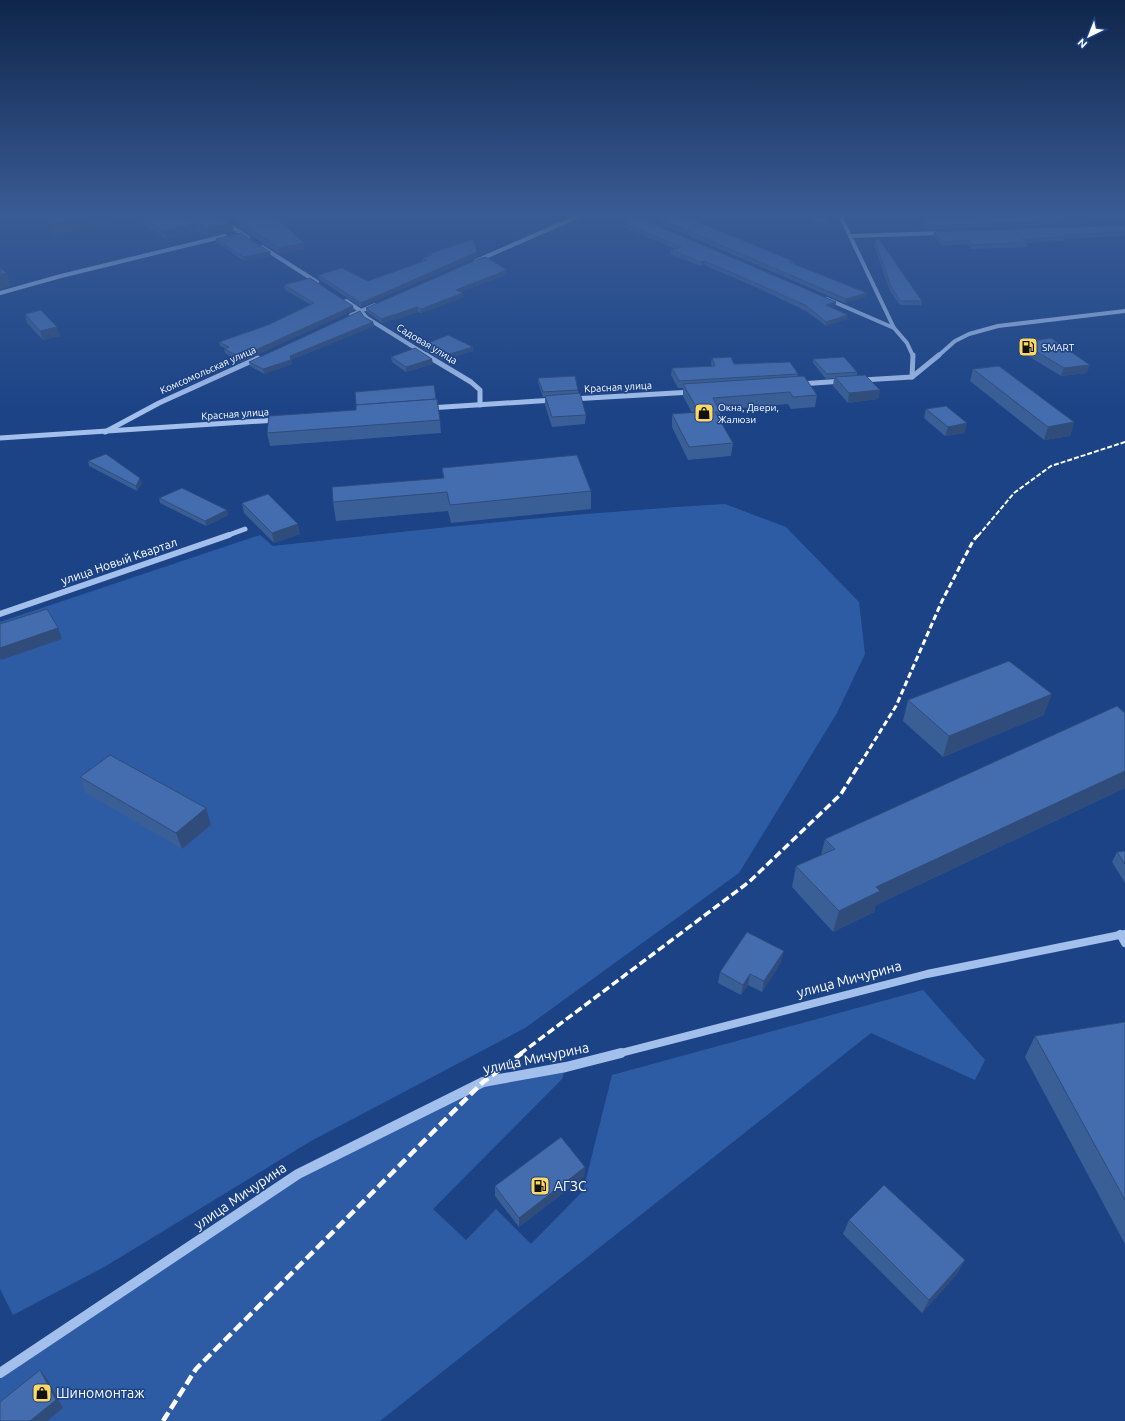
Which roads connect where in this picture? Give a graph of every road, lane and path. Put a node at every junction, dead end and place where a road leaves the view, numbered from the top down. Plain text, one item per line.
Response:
1 (49, 279) edge
2 (312, 279) edge
3 (871, 279) edge
4 (321, 285) edge
5 (0, 293) edge
6 (822, 297) edge
7 (341, 298) edge
8 (382, 302) edge
9 (361, 311) junction
10 (1125, 311) edge
11 (346, 318) edge
12 (894, 328) junction
13 (267, 354) edge
14 (912, 377) junction
15 (856, 380) edge
16 (848, 381) edge
17 (793, 385) edge
18 (698, 391) edge
19 (557, 400) edge
20 (565, 400) edge
21 (480, 405) junction
22 (425, 409) edge
23 (284, 419) edge
24 (103, 433) junction
25 (0, 438) edge
26 (246, 529) dead end
27 (0, 614) edge
28 (1123, 937) edge
29 (0, 1373) edge

1 - 5 street
2 - 4 street
3 - 12 street
6 - 12 street
7 - 9 street, Садовая улица
8 - 9 street
9 - 11 street
9 - 21 street, Садовая улица
10 - 14 street
12 - 14 street
13 - 24 street, Комсомольская улица
14 - 15 street
16 - 17 street
18 - 20 street, Красная улица
19 - 21 street
21 - 22 street
23 - 24 street, Красная улица
24 - 25 street, Красная улица
26 - 27 street, улица Новый Квартал
28 - 29 street, улица Мичурина

